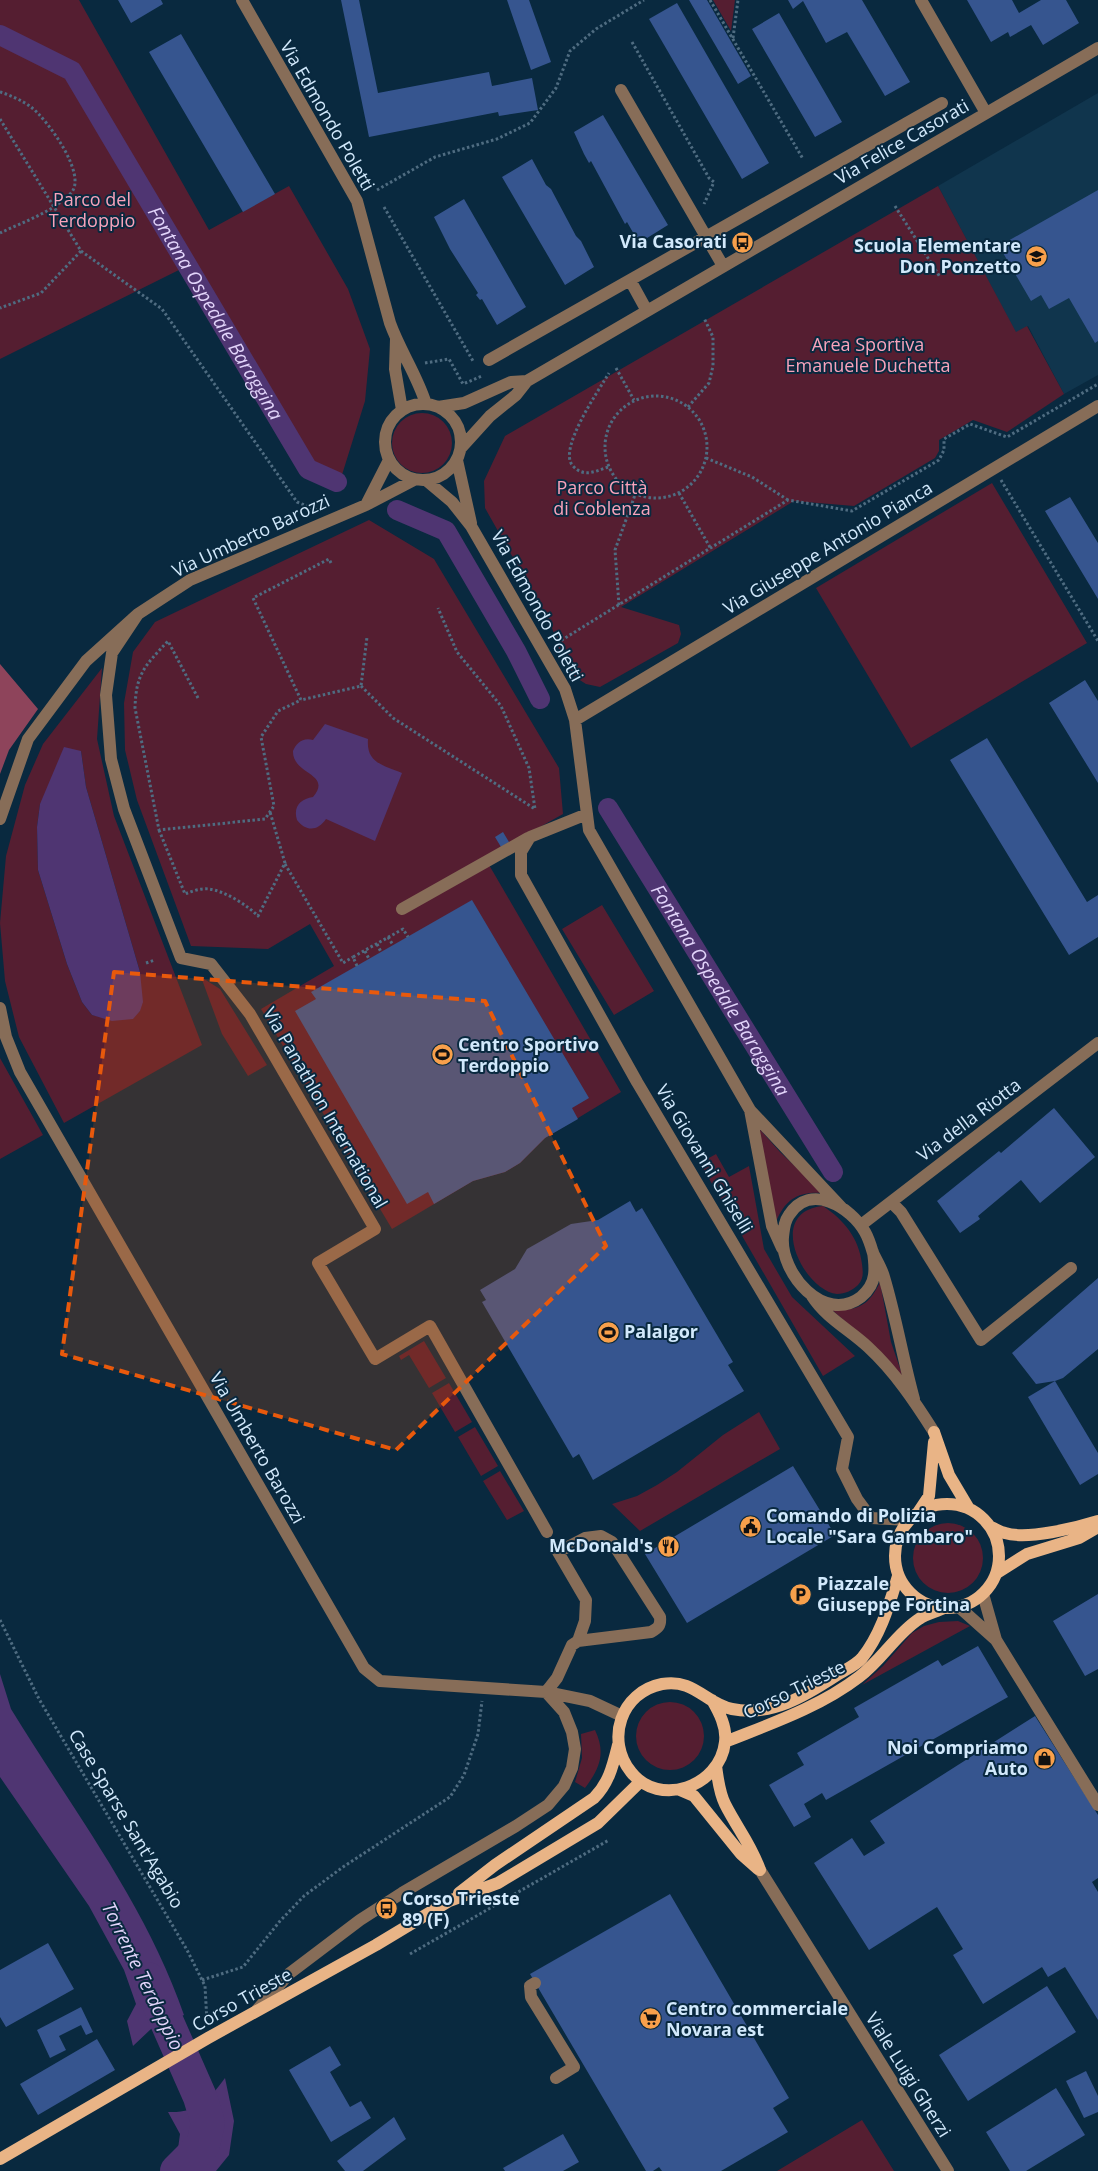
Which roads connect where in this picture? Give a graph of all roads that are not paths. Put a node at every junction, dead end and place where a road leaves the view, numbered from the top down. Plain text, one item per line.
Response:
1 (242, 0) edge
2 (921, 0) edge
3 (1098, 48) edge
4 (621, 90) dead end
5 (942, 102) dead end
6 (986, 113) junction
7 (706, 237) junction
8 (724, 266) junction
9 (630, 280) junction
10 (647, 311) junction
11 (396, 339) junction
12 (489, 360) dead end
13 (527, 381) junction
14 (432, 405) junction
15 (1098, 406) edge
16 (402, 410) junction
17 (459, 454) junction
18 (390, 460) junction
19 (420, 480) junction
20 (366, 505) junction
21 (471, 526) junction
22 (138, 614) junction
23 (575, 720) junction
24 (587, 814) junction
25 (0, 819) edge
26 (530, 837) junction
27 (402, 910) dead end
28 (0, 1008) edge
29 (1098, 1043) edge
30 (750, 1110) junction
31 (891, 1202) junction
32 (842, 1208) junction
33 (861, 1225) junction
34 (782, 1248) junction
35 (873, 1252) junction
36 (1071, 1268) dead end
37 (812, 1296) junction
38 (914, 1399) junction
39 (934, 1432) junction
40 (968, 1507) junction
41 (914, 1516) junction
42 (1098, 1521) edge
43 (991, 1527) junction
44 (1098, 1527) edge
45 (547, 1532) dead end
46 (997, 1573) junction
47 (898, 1576) junction
48 (983, 1594) junction
49 (959, 1607) junction
50 (944, 1608) junction
51 (996, 1640) junction
52 (578, 1641) junction
53 (546, 1692) junction
54 (712, 1700) junction
55 (622, 1716) junction
56 (725, 1742) junction
57 (618, 1745) junction
58 (716, 1766) junction
59 (640, 1782) junction
60 (680, 1790) junction
61 (1098, 1805) edge
62 (760, 1870) junction
63 (449, 1901) junction
64 (536, 1983) dead end
65 (253, 2014) junction
66 (556, 2078) dead end
67 (0, 2159) edge
68 (948, 2171) edge

1 - 11 street, Via Edmondo Poletti
2 - 6 street
3 - 6 street, Via Felice Casorati
4 - 7 street
5 - 7 street
6 - 8 street, Via Felice Casorati
7 - 8 street
7 - 9 street
8 - 10 street, Via Felice Casorati
9 - 10 street
9 - 12 street
10 - 13 street, Via Felice Casorati
11 - 14 street, Via Edmondo Poletti
11 - 16 street, Via Edmondo Poletti
13 - 14 street
13 - 17 street
14 - 16 street
14 - 17 street
15 - 23 street, Via Giuseppe Antonio Pianca
16 - 18 street
17 - 19 street
17 - 21 street, Via Edmondo Poletti
18 - 19 street
18 - 20 street
19 - 20 street, Via Umberto Barozzi
19 - 21 street, Via Edmondo Poletti
20 - 22 street, Via Umberto Barozzi
21 - 23 street, Via Edmondo Poletti
22 - 25 street, Via Umberto Barozzi
22 - 45 street, Via Panathlon International
23 - 24 street, Via Edmondo Poletti
24 - 26 street
24 - 30 street, Via Edmondo Poletti
26 - 27 street
26 - 41 street, Via Giovanni Ghiselli
28 - 53 street, Via Umberto Barozzi
29 - 31 street, Via della Riotta
30 - 32 street, Via Edmondo Poletti
30 - 34 street, Via Edmondo Poletti
31 - 33 street, Via della Riotta
31 - 36 street
32 - 33 street
32 - 34 street
33 - 35 street
34 - 37 street
35 - 37 street
35 - 38 street
37 - 38 street
38 - 39 street
39 - 40 main road
39 - 41 main road
40 - 41 main road
40 - 43 main road
41 - 47 main road
42 - 43 main road
43 - 46 main road
44 - 46 main road
46 - 48 main road
47 - 50 main road
47 - 54 main road, Corso Trieste
48 - 49 main road
48 - 51 street
49 - 50 main road
49 - 51 street
50 - 56 main road, Corso Trieste
51 - 61 street
52 - 52 street
52 - 53 street
53 - 55 street, Via Umberto Barozzi
53 - 65 street
54 - 55 main road
54 - 56 main road
55 - 57 main road
56 - 58 main road
57 - 59 main road
57 - 63 main road, Corso Trieste
58 - 60 main road
58 - 62 main road
59 - 60 main road
59 - 63 main road, Corso Trieste
60 - 62 main road
62 - 68 street, Viale Luigi Gherzi
63 - 65 main road, Corso Trieste
64 - 66 street
65 - 67 main road, Corso Trieste

